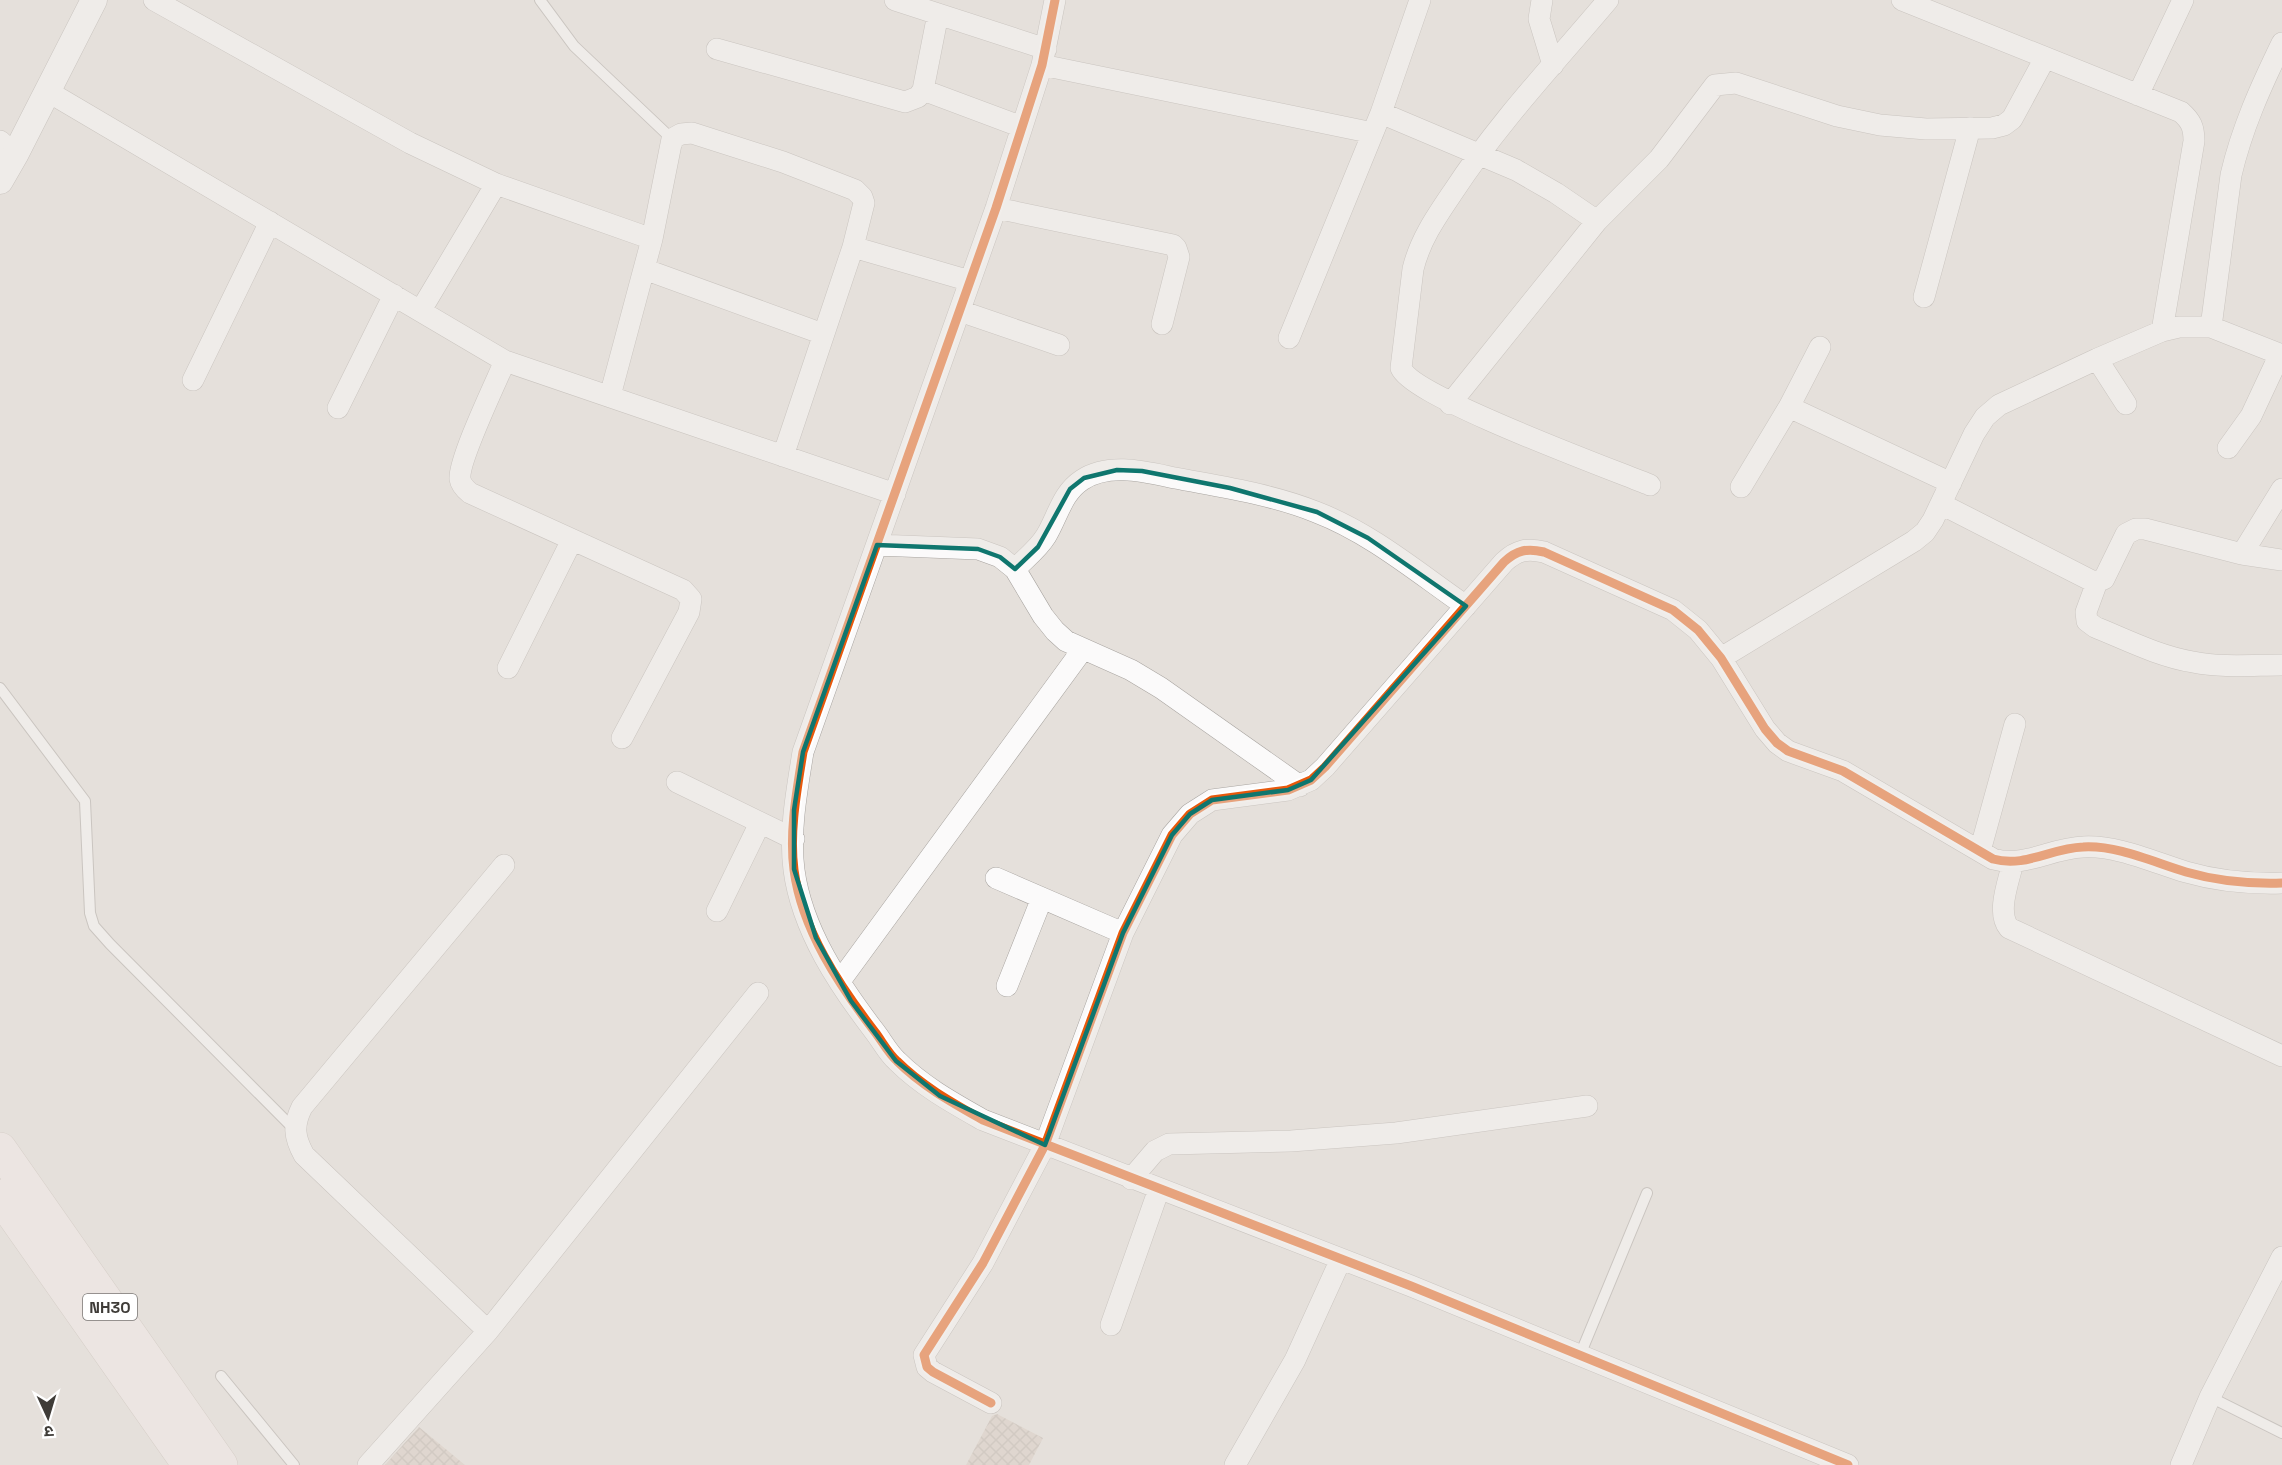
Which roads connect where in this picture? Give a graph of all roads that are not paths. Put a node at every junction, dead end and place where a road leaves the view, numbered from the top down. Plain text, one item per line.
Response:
1 (94, 0) edge
2 (154, 0) edge
3 (540, 0) edge
4 (895, 0) edge
5 (1055, 0) edge
6 (1420, 0) edge
7 (1542, 0) edge
8 (1608, 0) edge
9 (1902, 0) edge
10 (2182, 0) edge
11 (1926, 4) edge
12 (938, 14) junction
13 (2282, 43) edge
14 (717, 49) dead end
15 (1044, 57) junction
16 (2045, 58) junction
17 (1553, 65) junction
18 (923, 90) junction
19 (47, 91) junction
20 (2138, 95) junction
21 (1377, 123) junction
22 (1022, 127) junction
23 (1970, 128) junction
24 (672, 139) junction
25 (8, 148) edge
26 (1478, 154) junction
27 (0, 180) edge
28 (496, 184) junction
29 (996, 208) junction
30 (1597, 221) junction
31 (270, 222) junction
32 (652, 239) junction
33 (853, 247) junction
34 (644, 269) junction
35 (970, 281) junction
36 (394, 295) junction
37 (1924, 297) dead end
38 (421, 310) junction
39 (960, 311) junction
40 (1162, 324) dead end
41 (2211, 327) junction
42 (2162, 331) junction
43 (823, 334) junction
44 (1289, 338) dead end
45 (1059, 345) dead end
46 (1820, 347) dead end
47 (2281, 354) edge
48 (2097, 359) junction
49 (505, 361) junction
50 (193, 380) dead end
51 (610, 396) junction
52 (1450, 404) junction
53 (2126, 404) dead end
54 (1789, 407) junction
55 (338, 408) dead end
56 (2228, 448) dead end
57 (783, 456) junction
58 (1951, 483) junction
59 (1650, 485) dead end
60 (1740, 487) dead end
61 (2282, 489) edge
62 (895, 494) junction
63 (1941, 504) junction
64 (572, 540) junction
65 (877, 545) junction
66 (2242, 554) junction
67 (2282, 560) edge
68 (1015, 569) junction
69 (2097, 582) junction
70 (1466, 606) junction
71 (1083, 649) junction
72 (1721, 658) junction
73 (2282, 665) edge
74 (508, 668) dead end
75 (0, 688) edge
76 (2015, 724) dead end
77 (622, 738) dead end
78 (677, 782) dead end
79 (1300, 786) junction
80 (760, 823) junction
81 (794, 839) junction
82 (1980, 851) junction
83 (2013, 862) junction
84 (504, 866) dead end
85 (996, 878) dead end
86 (2282, 883) edge
87 (1042, 898) junction
88 (717, 911) dead end
89 (1123, 933) junction
90 (840, 981) junction
91 (1007, 986) dead end
92 (758, 993) dead end
93 (2282, 1056) edge
94 (1587, 1106) dead end
95 (295, 1130) junction
96 (1045, 1145) junction
97 (0, 1149) edge
98 (1131, 1179) junction
99 (1159, 1189) junction
100 (1647, 1193) dead end
101 (0, 1196) edge
102 (2282, 1257) edge
103 (1341, 1259) junction
104 (1111, 1325) dead end
105 (488, 1331) junction
106 (1580, 1355) junction
107 (221, 1376) dead end
108 (2210, 1396) junction
109 (991, 1403) dead end
110 (2282, 1433) edge
111 (1815, 1459) edge
112 (189, 1465) edge
113 (221, 1465) edge
114 (294, 1465) edge
115 (368, 1465) edge
116 (1235, 1465) edge
117 (1848, 1465) edge
118 (2181, 1465) edge

1 - 19 street
2 - 28 street
3 - 24 lane
4 - 12 street
5 - 15 street
6 - 21 street
7 - 17 street
8 - 17 street
9 - 11 street
10 - 20 street
11 - 16 street
12 - 15 street
12 - 18 street
13 - 41 street
14 - 18 street
15 - 21 street
15 - 22 street
16 - 20 street
16 - 23 street
17 - 26 street
18 - 22 street
19 - 25 street
19 - 31 street
20 - 42 street
21 - 26 street
21 - 44 street
22 - 29 street
23 - 30 street
23 - 37 street
24 - 32 street
24 - 33 street
25 - 27 street
26 - 30 street
26 - 52 street
28 - 32 street
28 - 38 street
29 - 35 street
29 - 40 street
30 - 52 street
31 - 36 street
31 - 50 street
32 - 34 street
33 - 35 street
33 - 43 street
34 - 43 street
34 - 51 street
35 - 39 street
36 - 38 street
36 - 55 street
38 - 49 street
39 - 45 street
39 - 62 street
41 - 42 street
41 - 47 street
42 - 48 street
43 - 57 street
46 - 54 street
47 - 56 street
48 - 53 street
48 - 58 street
49 - 51 street
49 - 64 street
51 - 57 street
52 - 59 street
54 - 58 street
54 - 60 street
57 - 62 street
58 - 63 street
61 - 66 street
62 - 65 street
63 - 69 street
63 - 72 street
64 - 74 street
64 - 77 street
65 - 68 street
65 - 81 street
66 - 67 street
66 - 69 street
68 - 70 street
68 - 71 street
69 - 73 street
70 - 72 street
70 - 79 street
71 - 79 street
71 - 90 street
72 - 82 street
75 - 95 lane
76 - 82 street
78 - 80 street
79 - 89 street
80 - 81 street
80 - 88 street
81 - 90 street
82 - 83 street
83 - 86 street
83 - 93 street
84 - 95 street
85 - 87 street
87 - 89 street
87 - 91 street
89 - 96 street
90 - 96 street
92 - 105 street
94 - 98 street
95 - 105 street
96 - 98 street
96 - 109 street
97 - 113 highway, NH30
98 - 99 street
99 - 103 street
99 - 104 street
100 - 106 lane
101 - 112 highway, NH30
102 - 108 street
103 - 106 street
103 - 116 street
105 - 115 street
106 - 111 street
107 - 114 lane
108 - 110 lane
108 - 118 street
111 - 117 street

